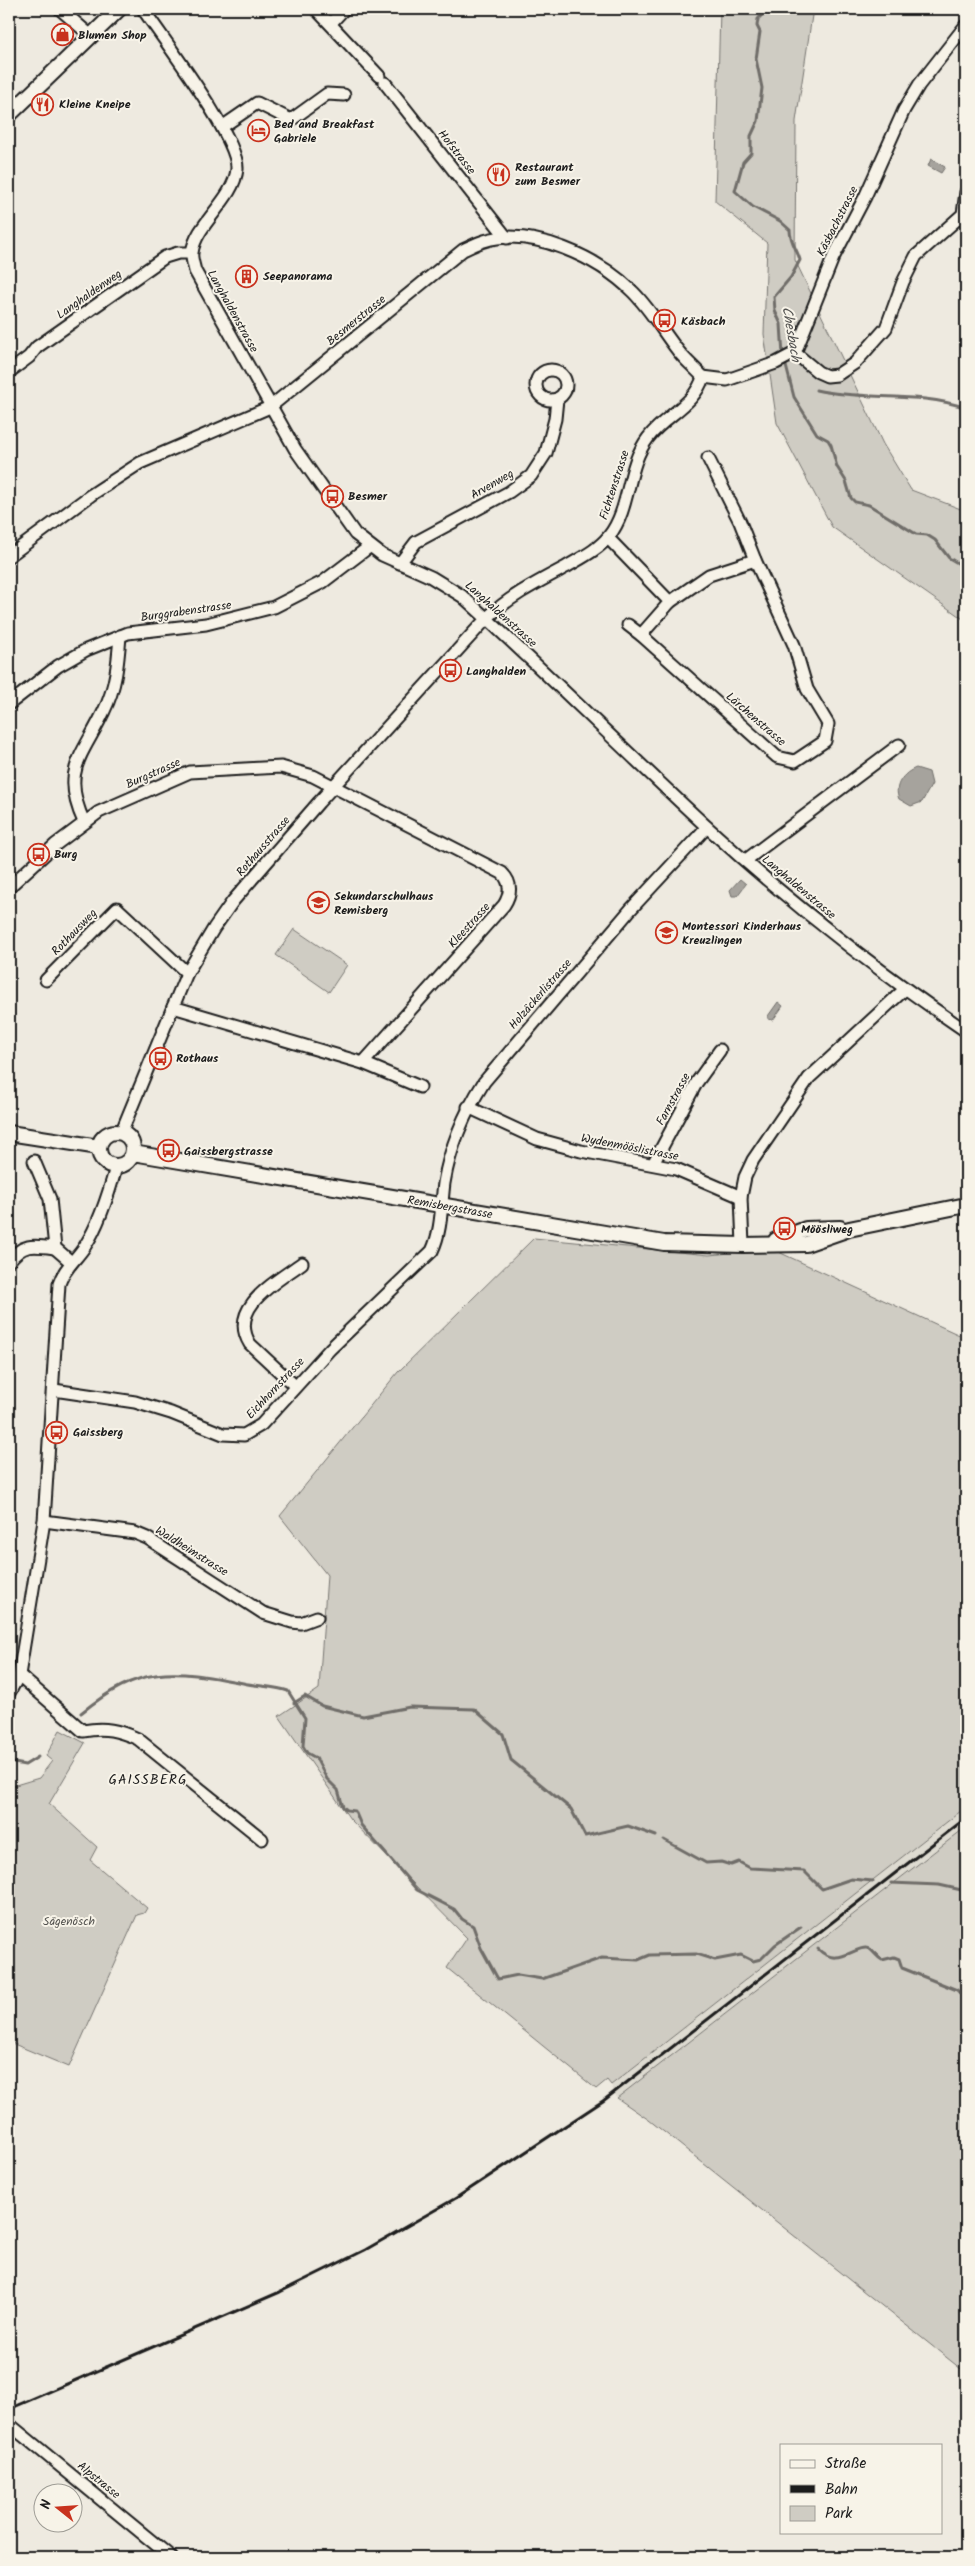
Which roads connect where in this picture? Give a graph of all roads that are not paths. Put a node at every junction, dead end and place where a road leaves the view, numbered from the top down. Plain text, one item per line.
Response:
1 (60, 9) edge
2 (119, 9) edge
3 (143, 9) edge
4 (316, 9) edge
5 (344, 9) edge
6 (331, 23) junction
7 (966, 25) edge
8 (91, 36) junction
9 (344, 95) dead end
10 (9, 115) edge
11 (222, 127) junction
12 (966, 192) edge
13 (507, 238) junction
14 (191, 253) junction
15 (787, 357) junction
16 (9, 372) edge
17 (703, 377) junction
18 (557, 399) dead end
19 (270, 407) junction
20 (708, 458) dead end
21 (608, 538) junction
22 (369, 547) junction
23 (9, 556) edge
24 (755, 560) junction
25 (400, 563) junction
26 (670, 602) junction
27 (487, 618) junction
28 (628, 625) dead end
29 (641, 635) junction
30 (120, 636) junction
31 (9, 704) edge
32 (899, 745) dead end
33 (333, 787) junction
34 (84, 822) junction
35 (707, 827) junction
36 (746, 860) junction
37 (9, 887) edge
38 (187, 973) junction
39 (46, 980) dead end
40 (904, 989) junction
41 (172, 1007) junction
42 (966, 1031) edge
43 (720, 1050) dead end
44 (363, 1064) junction
45 (420, 1087) dead end
46 (468, 1108) junction
47 (9, 1133) edge
48 (121, 1133) junction
49 (99, 1147) junction
50 (133, 1153) junction
51 (34, 1161) dead end
52 (653, 1164) junction
53 (116, 1167) junction
54 (741, 1197) junction
55 (966, 1205) edge
56 (442, 1206) junction
57 (743, 1245) junction
58 (55, 1248) junction
59 (9, 1261) edge
60 (71, 1262) junction
61 (302, 1263) dead end
62 (295, 1386) junction
63 (54, 1390) junction
64 (44, 1521) junction
65 (318, 1617) dead end
66 (19, 1675) junction
67 (9, 1693) edge
68 (262, 1839) dead end
69 (9, 2424) edge
70 (171, 2557) edge

1 - 8 street
2 - 8 street
3 - 11 street
4 - 6 street, Hofstrasse
5 - 6 street
6 - 13 street, Hofstrasse
7 - 15 street, Käsbachstrasse
8 - 10 street
9 - 11 street
11 - 14 street
12 - 15 street
13 - 17 street, Besmerstrasse
13 - 19 street, Besmerstrasse
14 - 16 street, Langhaldenweg
14 - 19 street, Langhaldenstrasse
15 - 17 street
17 - 21 street, Fichtenstrasse
18 - 25 street, Arvenweg
19 - 22 street, Langhaldenstrasse
19 - 23 street, Besmerstrasse
20 - 24 street, Lärchenstrasse
21 - 26 street
21 - 27 street, Fichtenstrasse
22 - 25 street, Langhaldenstrasse
22 - 30 street, Burggrabenstrasse
24 - 26 street
24 - 29 street, Lärchenstrasse
25 - 27 street, Langhaldenstrasse
26 - 29 street
27 - 33 street, Rothausstrasse
27 - 35 street, Langhaldenstrasse
28 - 29 street, Lärchenstrasse
30 - 31 street, Burggrabenstrasse
30 - 34 street
32 - 36 street
33 - 34 street, Burgstrasse
33 - 38 street, Rothausstrasse
33 - 44 street, Kleestrasse
34 - 37 street, Burgstrasse
35 - 36 street, Langhaldenstrasse
35 - 46 street, Holzäckerlistrasse
36 - 40 street, Langhaldenstrasse
38 - 39 street, Rothausweg
38 - 41 street, Rothausstrasse
40 - 42 street, Langhaldenstrasse
40 - 54 street
41 - 44 street
41 - 48 street, Rothausstrasse
43 - 52 street, Farnstrasse
44 - 45 street
46 - 52 street, Wydenmööslistrasse
46 - 56 street, Holzäckerlistrasse
47 - 49 street
48 - 49 street
48 - 50 street
49 - 53 street
50 - 53 street
50 - 56 street, Remisbergstrasse
51 - 58 street
52 - 54 street, Wydenmööslistrasse
53 - 60 street
54 - 57 street
55 - 57 street, Remisbergstrasse
56 - 57 street, Remisbergstrasse
56 - 62 street, Eichhornstrasse
58 - 59 street
58 - 60 street
60 - 63 street
61 - 62 street
62 - 63 street, Eichhornstrasse
63 - 64 street
64 - 65 street, Waldheimstrasse
64 - 66 street
66 - 67 street
66 - 68 street
69 - 70 street, Alpstrasse

